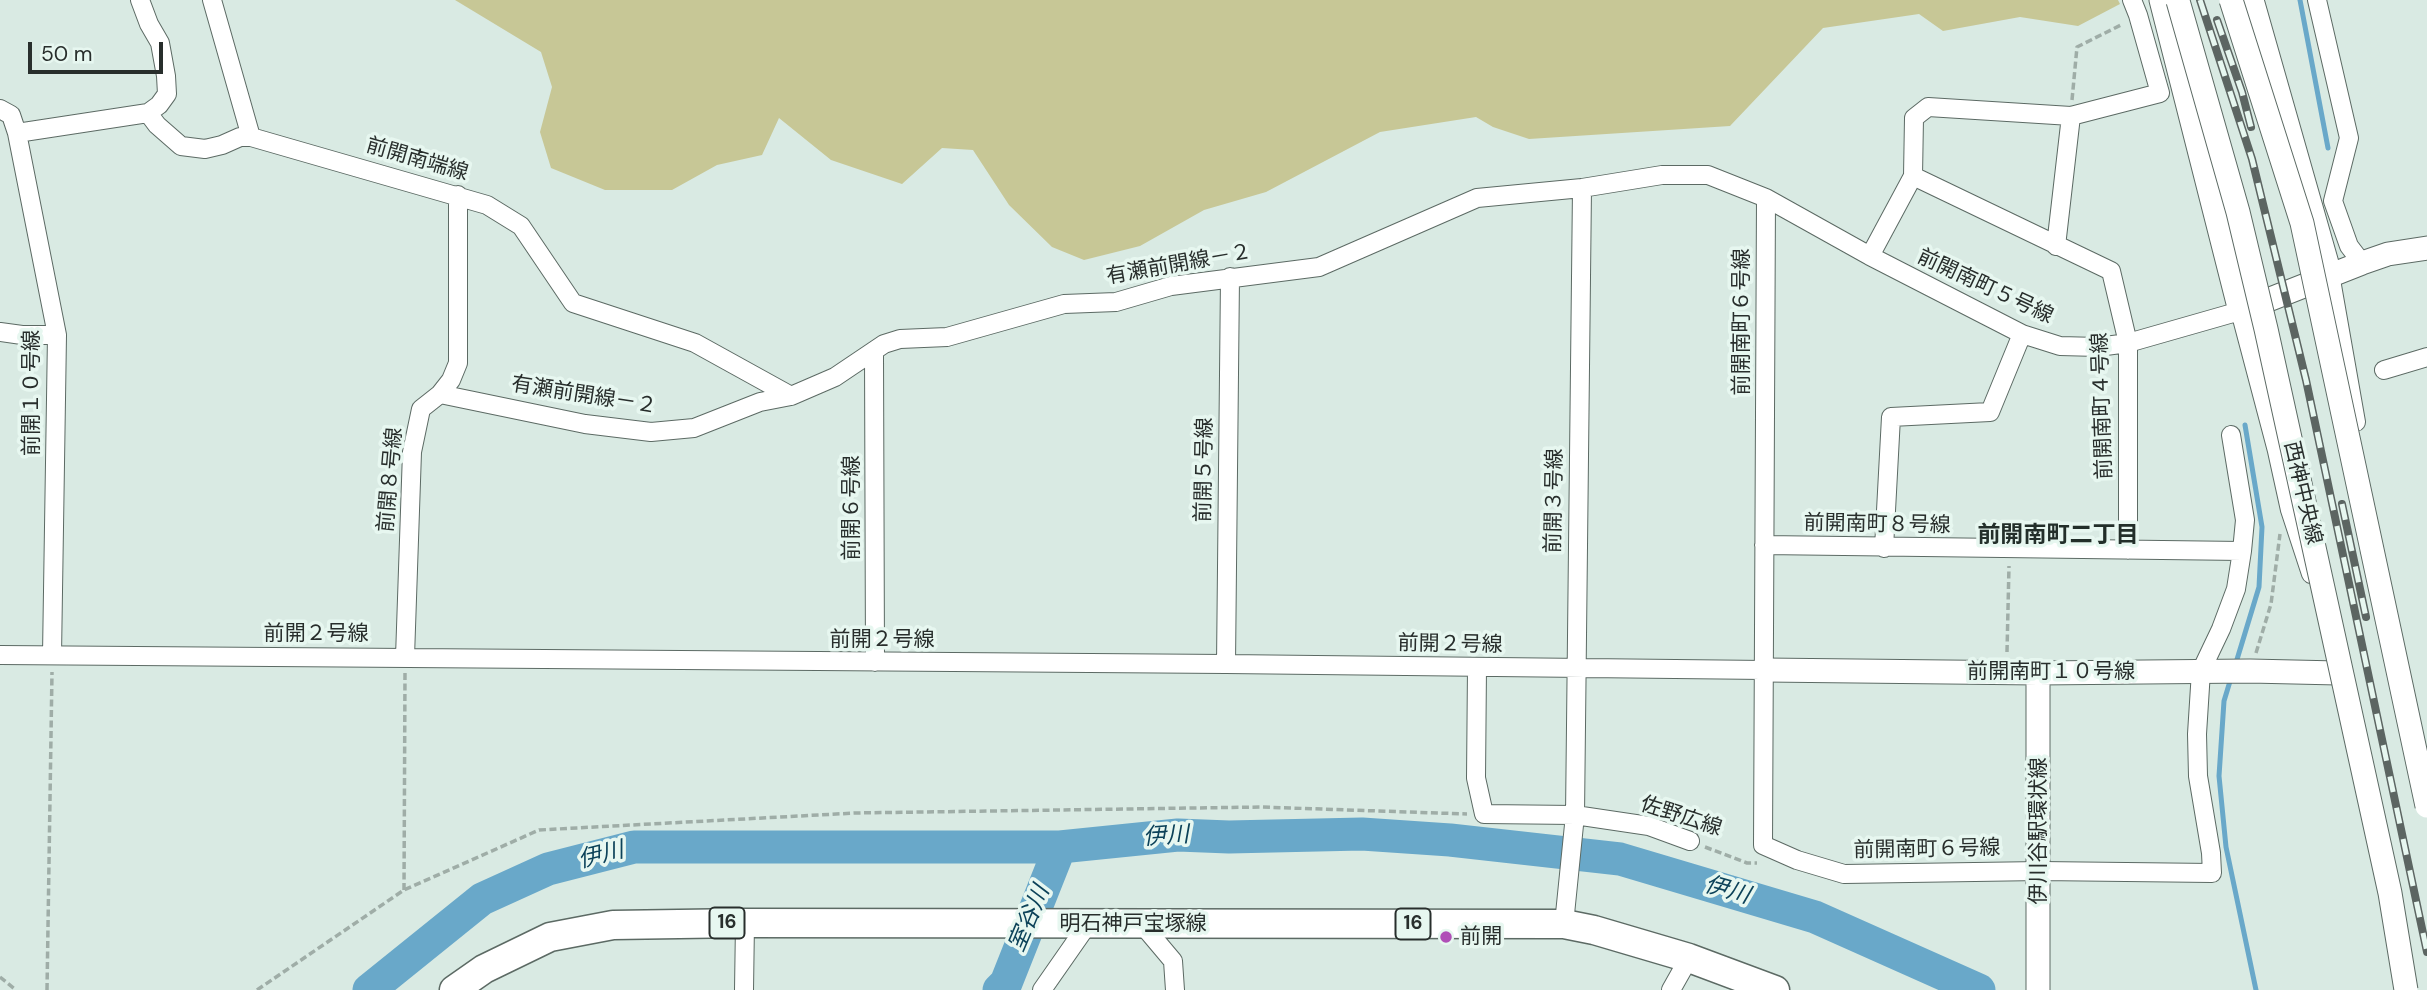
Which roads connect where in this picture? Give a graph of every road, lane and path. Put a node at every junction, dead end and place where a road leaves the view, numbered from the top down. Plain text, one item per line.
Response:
1 (140, 0) edge
2 (212, 0) edge
3 (2161, 0) edge
4 (2178, 0) edge
5 (2231, 0) edge
6 (2252, 0) edge
7 (2317, 0) edge
8 (2135, 8) edge
9 (0, 109) edge
10 (148, 113) junction
11 (2070, 116) junction
12 (17, 133) junction
13 (251, 137) junction
14 (1913, 176) junction
15 (1582, 188) junction
16 (457, 195) junction
17 (1766, 198) junction
18 (2056, 246) junction
19 (2427, 248) edge
20 (1870, 256) junction
21 (2362, 262) junction
22 (2330, 274) junction
23 (1230, 276) junction
24 (2240, 311) junction
25 (0, 332) edge
26 (2022, 334) junction
27 (57, 335) junction
28 (2128, 343) junction
29 (874, 352) junction
30 (2427, 357) edge
31 (2384, 370) dead end
32 (440, 394) junction
33 (790, 396) junction
34 (2231, 435) dead end
35 (2282, 528) dead end
36 (1764, 545) junction
37 (1884, 548) junction
38 (2009, 550) junction
39 (2129, 550) junction
40 (2242, 551) junction
41 (0, 655) edge
42 (52, 655) junction
43 (405, 657) junction
44 (875, 662) junction
45 (1226, 664) junction
46 (2252, 664) junction
47 (1476, 668) junction
48 (1576, 669) junction
49 (1765, 670) junction
50 (2206, 671) junction
51 (2007, 672) junction
52 (2038, 673) junction
53 (2338, 673) junction
54 (2427, 769) edge
55 (2427, 806) edge
56 (1484, 814) junction
57 (1575, 815) junction
58 (1690, 841) joint
59 (1760, 863) dead end
60 (2040, 871) junction
61 (404, 890) junction
62 (1564, 915) junction
63 (745, 923) junction
64 (1141, 923) junction
65 (1088, 924) junction
66 (1689, 958) junction
67 (0, 977) edge
68 (2039, 984) edge
69 (16, 990) edge
70 (47, 990) edge
71 (257, 990) edge
72 (454, 990) edge
73 (744, 990) edge
74 (1042, 990) edge
75 (1175, 990) edge
76 (1671, 990) edge
77 (1774, 990) edge
78 (2404, 990) edge

1 - 10 street
2 - 13 street
3 - 24 street
4 - 78 street, 西神中央線, bridge
5 - 55 street, bridge
6 - 22 street
7 - 21 street
8 - 11 path
8 - 11 street
9 - 12 street
10 - 12 street
10 - 13 street, 前開南端線
11 - 14 street
11 - 18 street
12 - 27 street, 前開１０号線
13 - 16 street, 前開南端線
14 - 18 street, 前開南町４号線
14 - 20 street
15 - 17 street, 有瀬前開線－２
15 - 23 street, 有瀬前開線－２
15 - 48 street, 前開３号線
16 - 32 street, 前開８号線
16 - 33 street, 前開南端線
17 - 20 street, 前開南町５号線
17 - 36 street, 前開南町６号線
18 - 28 street, 前開南町４号線
19 - 21 street
20 - 26 street, 前開南町５号線
21 - 22 street
22 - 24 street
22 - 54 street
23 - 29 street, 有瀬前開線－２
23 - 45 street, 前開５号線
24 - 28 street, 前開南町５号線
24 - 53 street, 西神中央線
25 - 27 street
26 - 28 street, 前開南町５号線
26 - 37 street
27 - 42 street, 前開１０号線
28 - 39 street, 前開南町４号線
29 - 33 street, 有瀬前開線－２
29 - 44 street, 前開６号線
30 - 31 street
32 - 33 street, 有瀬前開線－２
32 - 43 street, 前開８号線
34 - 40 street, 前開南町６号線
35 - 46 path
36 - 37 street, 前開南町８号線
36 - 49 street, 前開南町６号線
37 - 38 street, 前開南町８号線
38 - 39 street, 前開南町８号線
38 - 51 path
39 - 40 street, 前開南町８号線
40 - 50 street, 前開南町６号線
41 - 42 street, 前開２号線
42 - 43 street, 前開２号線
42 - 70 path
43 - 44 street, 前開２号線
43 - 61 path
44 - 45 street, 前開２号線
45 - 47 street, 前開２号線
46 - 50 street, 前開南町１０号線
46 - 53 street, 前開南町１０号線
47 - 48 street, 前開２号線
47 - 56 street
48 - 49 street, 前開２号線
48 - 57 street, 前開３号線
49 - 51 street, 前開南町１０号線
49 - 60 street, 前開南町６号線
50 - 52 street, 前開南町１０号線
50 - 60 street, 前開南町６号線
51 - 52 street, 前開南町１０号線
52 - 60 street, 伊川谷駅環状線
53 - 78 street, 西神中央線
56 - 57 street, 佐野広線
56 - 61 path
57 - 58 street, 佐野広線
57 - 62 street
58 - 59 path, 佐野広線
60 - 68 street, 伊川谷駅環状線
61 - 71 path
62 - 64 main road, 明石神戸宝塚線 / 16
62 - 66 main road, 明石神戸宝塚線 / 16
63 - 65 main road, 明石神戸宝塚線 / 16
63 - 72 main road, 明石神戸宝塚線 / 16
63 - 73 street
64 - 65 main road, 明石神戸宝塚線 / 16
64 - 75 street
65 - 74 street
66 - 76 street
66 - 77 main road, 明石神戸宝塚線 / 16
67 - 69 path

